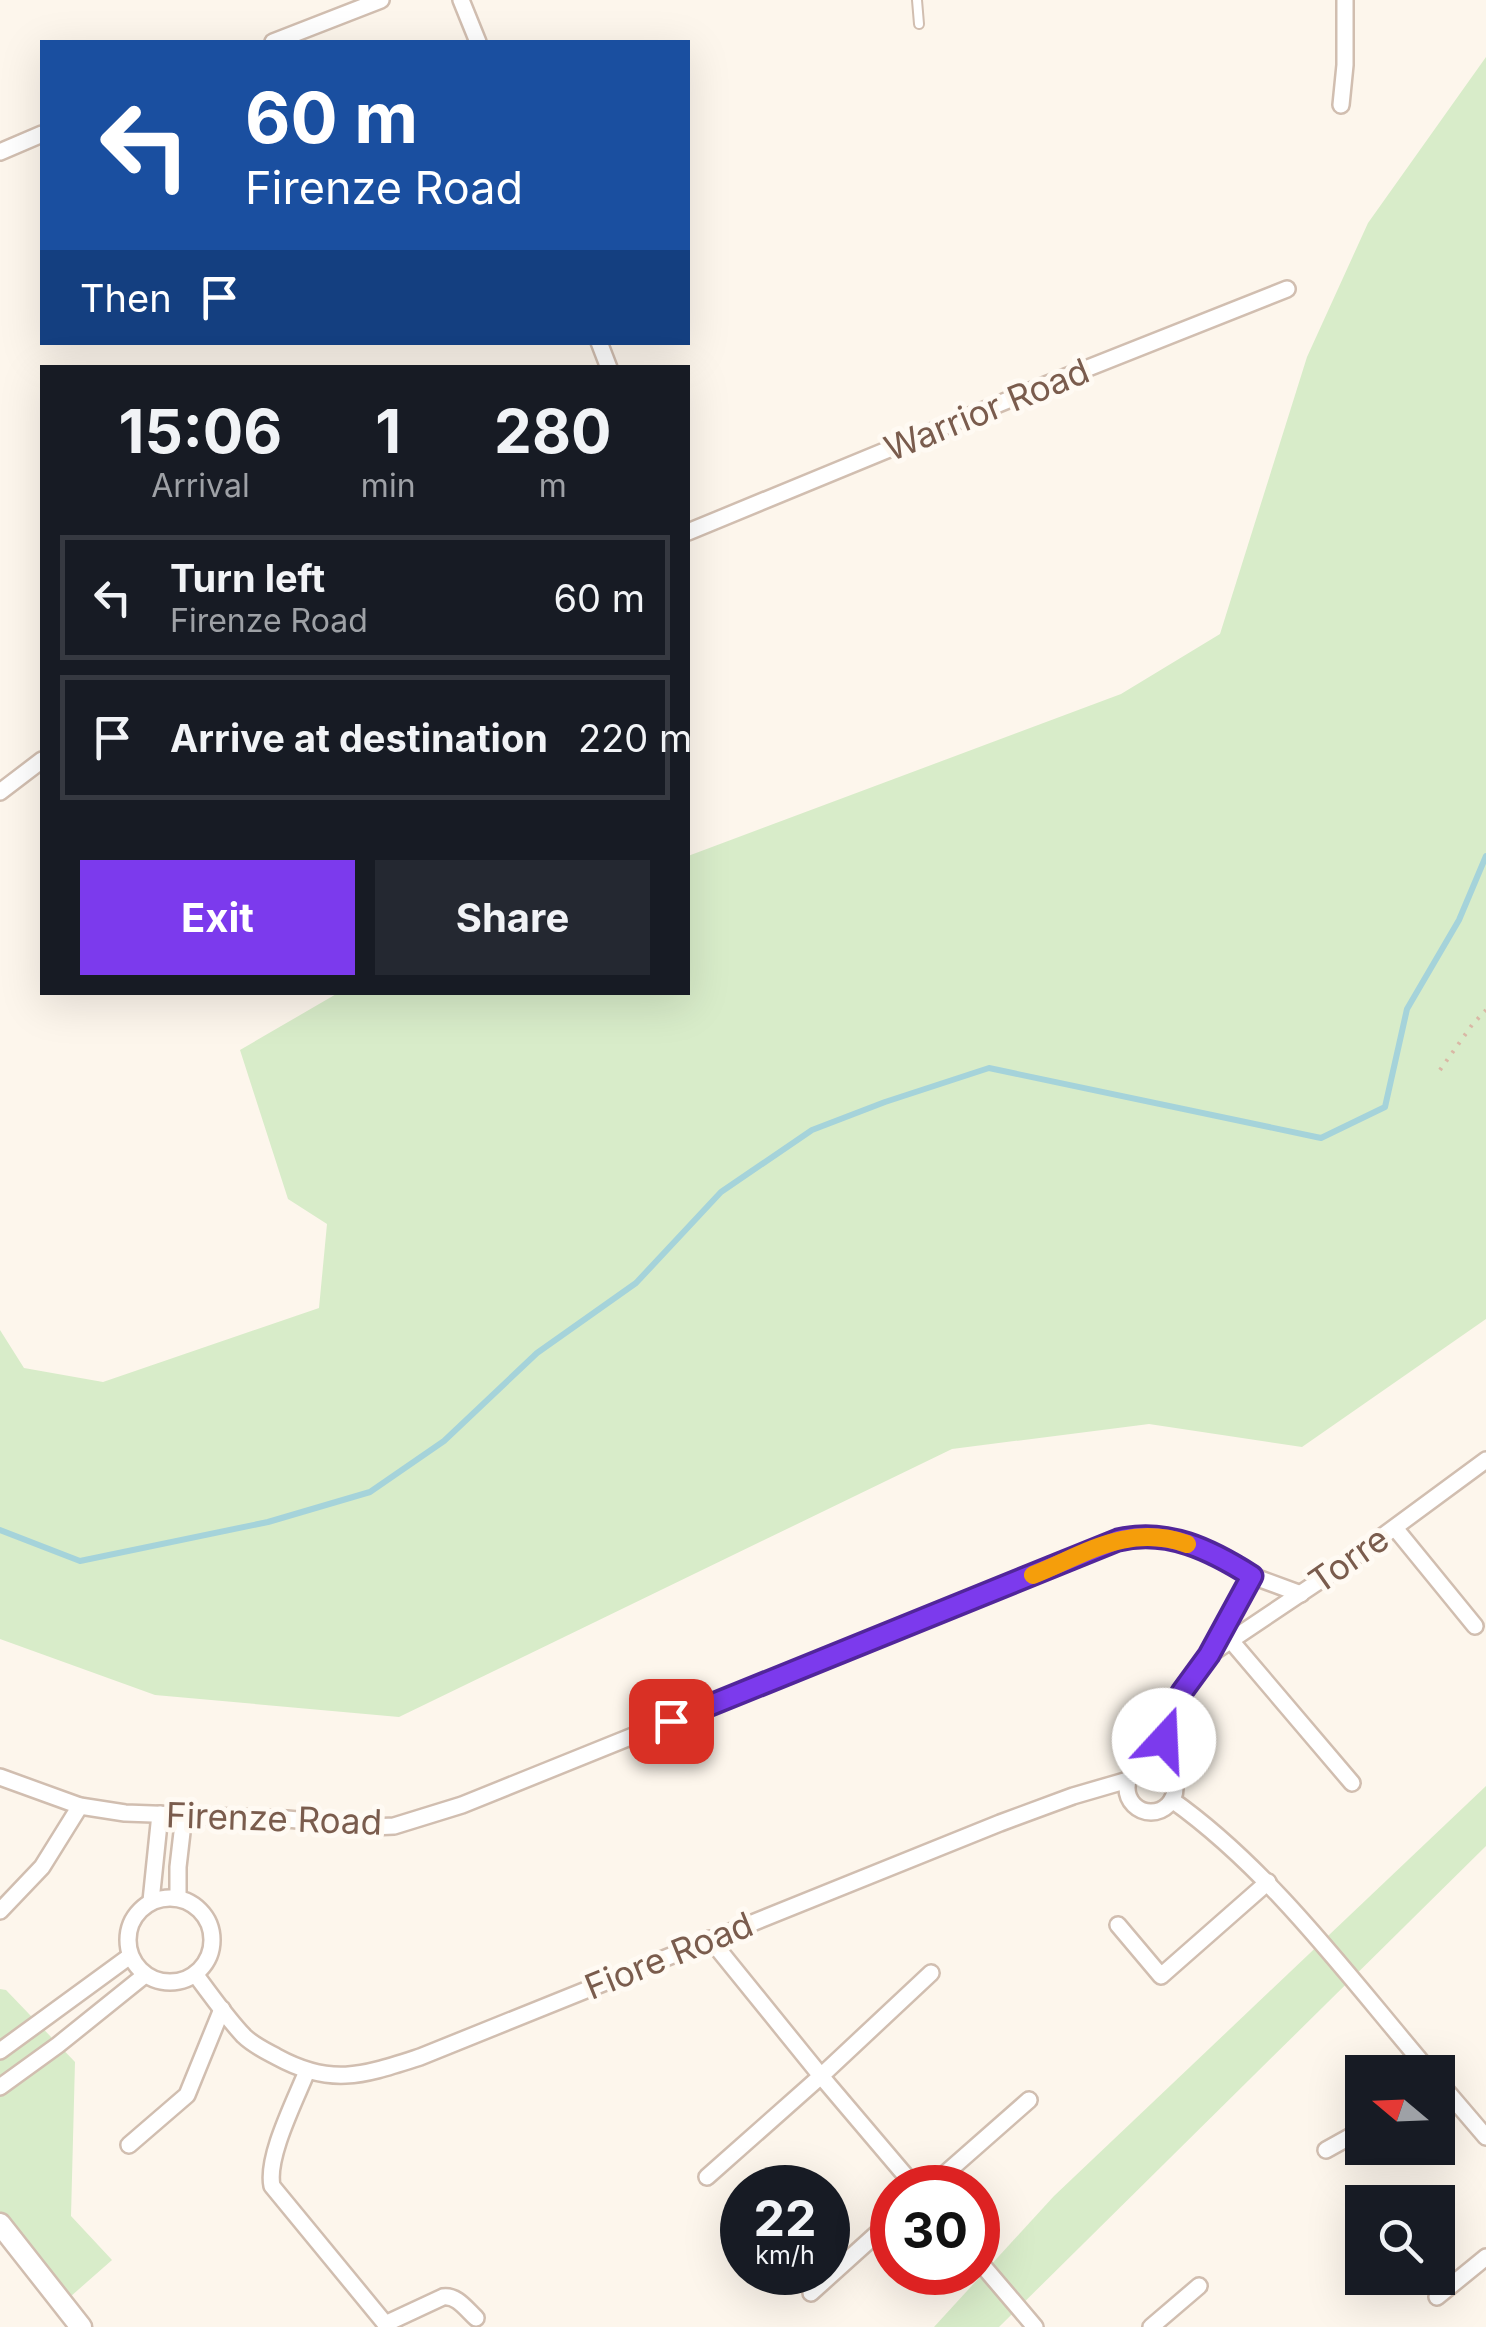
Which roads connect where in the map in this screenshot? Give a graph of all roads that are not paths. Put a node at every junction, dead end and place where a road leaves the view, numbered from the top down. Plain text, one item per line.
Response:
1 (381, 0) edge
2 (461, 0) edge
3 (917, 0) edge
4 (1345, 0) edge
5 (919, 24) dead end
6 (277, 40) edge
7 (477, 40) edge
8 (1341, 106) dead end
9 (40, 135) edge
10 (0, 152) edge
11 (1287, 290) dead end
12 (690, 531) edge
13 (40, 762) edge
14 (0, 792) edge
15 (1486, 1460) edge
16 (1394, 1528) junction
17 (1252, 1576) junction
18 (1301, 1594) junction
19 (1475, 1626) dead end
20 (1226, 1634) junction
21 (1156, 1764) junction
22 (0, 1776) edge
23 (1128, 1780) junction
24 (1352, 1783) dead end
25 (1172, 1800) junction
26 (80, 1806) junction
27 (160, 1814) junction
28 (184, 1815) junction
29 (1268, 1882) junction
30 (178, 1898) junction
31 (151, 1901) junction
32 (0, 1910) edge
33 (1118, 1925) dead end
34 (710, 1939) junction
35 (130, 1956) junction
36 (931, 1973) dead end
37 (196, 1974) junction
38 (145, 1975) junction
39 (222, 2009) junction
40 (0, 2051) edge
41 (1416, 2055) edge
42 (306, 2072) junction
43 (821, 2076) junction
44 (0, 2087) edge
45 (1028, 2100) dead end
46 (1455, 2101) edge
47 (1486, 2137) edge
48 (1345, 2139) edge
49 (130, 2145) dead end
50 (1326, 2150) dead end
51 (896, 2165) edge
52 (955, 2165) edge
53 (707, 2177) dead end
54 (0, 2224) edge
55 (870, 2240) edge
56 (1486, 2257) edge
57 (850, 2258) edge
58 (1000, 2286) edge
59 (1198, 2286) dead end
60 (1437, 2297) dead end
61 (476, 2318) dead end
62 (386, 2326) edge
63 (80, 2327) edge
64 (1035, 2327) edge
65 (1152, 2327) edge

1 - 6 street
2 - 7 street
3 - 5 lane
4 - 8 street
9 - 10 street
11 - 12 street, Warrior Road
13 - 14 street
15 - 16 street, Torre
16 - 18 street, Torre
16 - 19 street
17 - 18 street, Firenze Road
17 - 20 street, Torre
17 - 28 street, Firenze Road
18 - 20 street, Torre
20 - 21 street, Torre
20 - 24 street
21 - 23 street, Fiore Road
21 - 25 street
22 - 26 street, Firenze Road
23 - 25 street
23 - 34 street, Fiore Road
25 - 29 street
26 - 27 street, Firenze Road
26 - 32 street
27 - 28 street, Firenze Road
27 - 31 street
28 - 30 street
29 - 33 street
29 - 41 street
30 - 31 street
30 - 37 street
31 - 35 street
34 - 42 street, Fiore Road
34 - 43 street
35 - 38 street
35 - 40 street
36 - 43 street
37 - 38 street
37 - 39 street, Fiore Road
38 - 44 street
39 - 42 street, Fiore Road
39 - 49 street
42 - 62 street
43 - 51 street
43 - 53 street
45 - 52 street
46 - 47 street
48 - 50 street
54 - 63 street
55 - 57 street
56 - 60 street
58 - 64 street
59 - 65 street
61 - 62 street

